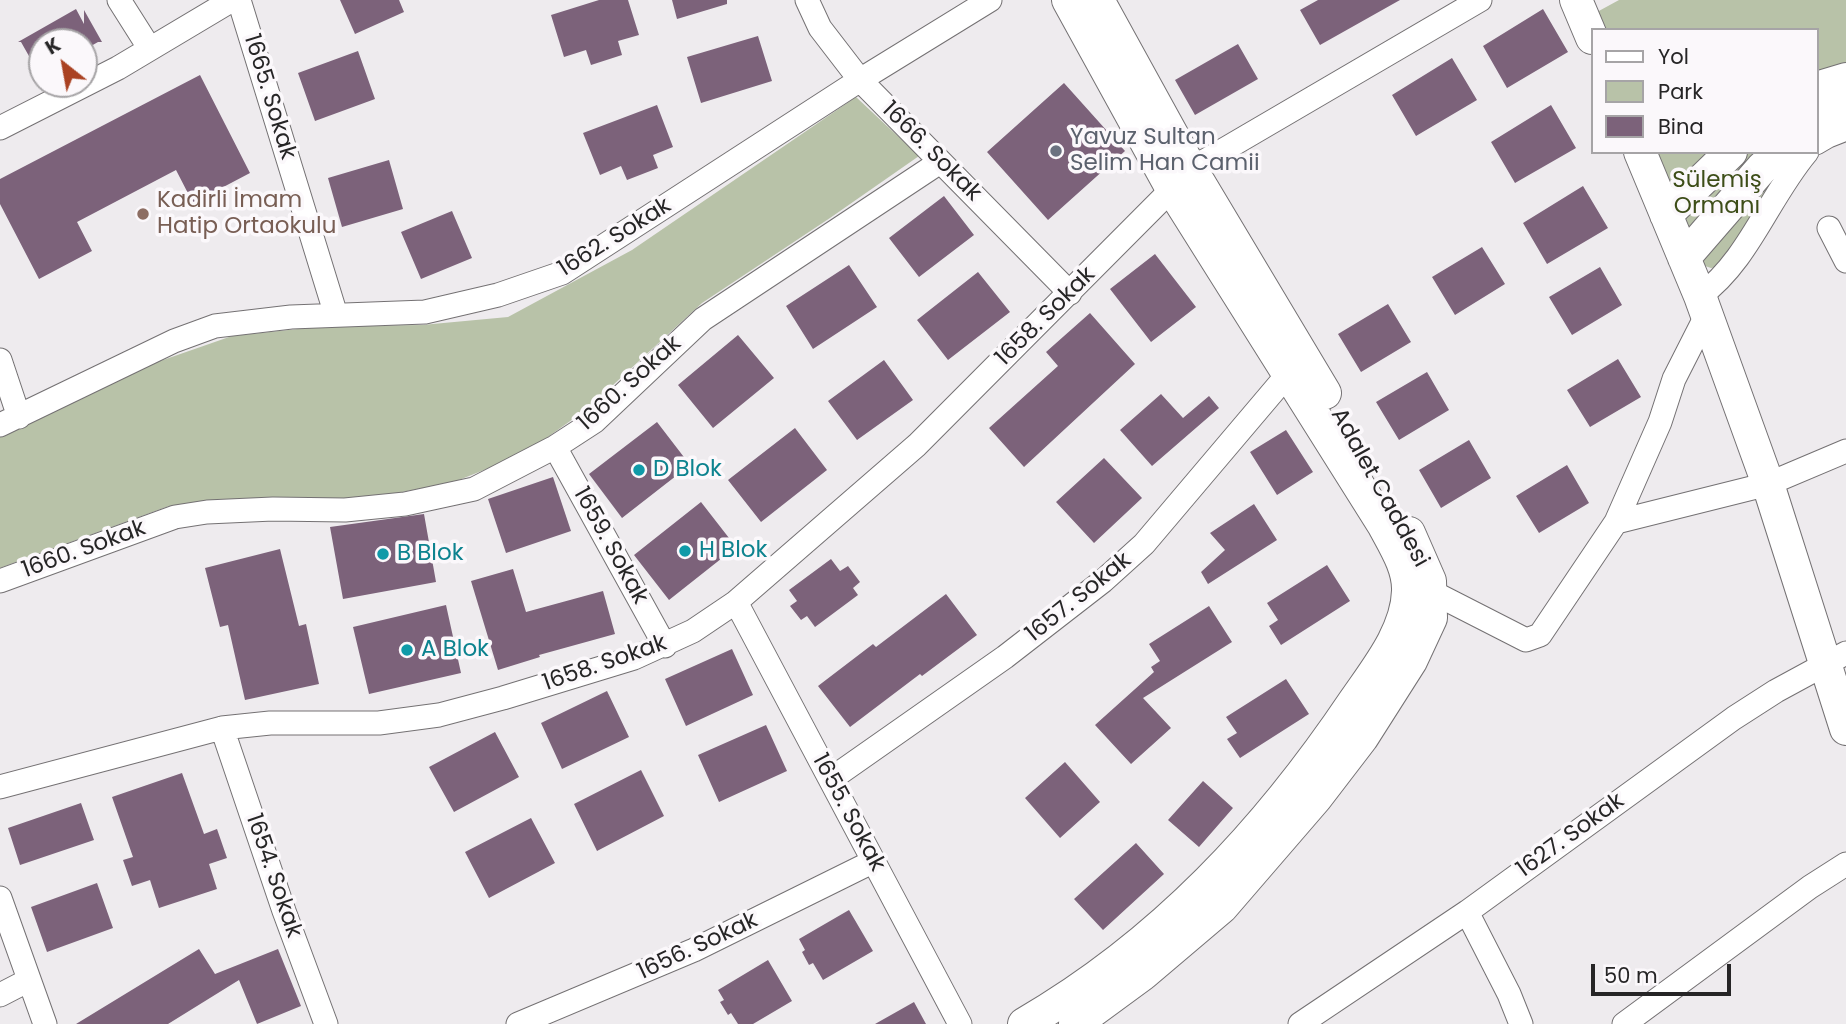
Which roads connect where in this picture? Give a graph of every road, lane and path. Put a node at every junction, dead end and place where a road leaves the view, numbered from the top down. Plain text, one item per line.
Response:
1 (119, 0) edge
2 (232, 0) edge
3 (239, 0) edge
4 (807, 0) edge
5 (990, 0) edge
6 (1068, 0) edge
7 (1098, 0) edge
8 (1480, 0) edge
9 (1576, 0) edge
10 (1590, 33) edge
11 (150, 49) junction
12 (1846, 79) edge
13 (860, 80) junction
14 (1818, 87) edge
15 (1846, 108) edge
16 (1818, 119) edge
17 (0, 128) edge
18 (1846, 130) edge
19 (1818, 142) edge
20 (1641, 154) edge
21 (1729, 154) edge
22 (1778, 154) edge
23 (1805, 154) edge
24 (940, 162) junction
25 (1182, 179) junction
26 (1666, 215) junction
27 (1829, 228) dead end
28 (1684, 258) junction
29 (1846, 261) edge
30 (1070, 293) junction
31 (1703, 305) junction
32 (336, 315) junction
33 (0, 360) edge
34 (1288, 373) junction
35 (9, 421) edge
36 (555, 447) junction
37 (1846, 451) edge
38 (1768, 484) junction
39 (1616, 522) junction
40 (0, 581) edge
41 (1432, 592) junction
42 (736, 601) junction
43 (665, 646) junction
44 (1835, 659) edge
45 (222, 728) junction
46 (1846, 729) edge
47 (831, 779) junction
48 (0, 787) edge
49 (874, 861) junction
50 (1846, 864) edge
51 (0, 898) edge
52 (1467, 912) junction
53 (29, 980) junction
54 (0, 995) edge
55 (46, 1024) edge
56 (326, 1024) edge
57 (518, 1024) edge
58 (960, 1024) edge
59 (1024, 1024) edge
60 (1075, 1024) edge
61 (1300, 1024) edge
62 (1521, 1024) edge
63 (1624, 1024) edge

1 - 11 street
2 - 11 street
3 - 32 street, 1665. Sokak
4 - 13 street, 1666. Sokak
5 - 13 street, 1662. Sokak
6 - 25 street
7 - 25 street, Adalet Caddesi
8 - 25 street, 1658. Sokak
9 - 10 street
11 - 17 street
12 - 14 street
13 - 24 street, 1666. Sokak
13 - 32 street, 1662. Sokak
15 - 16 street
18 - 19 street
20 - 26 street
21 - 26 street
22 - 28 street
23 - 31 street
24 - 30 street, 1666. Sokak
24 - 36 street, 1660. Sokak
25 - 30 street, 1658. Sokak
25 - 34 street
25 - 41 street, Adalet Caddesi
26 - 28 street
27 - 29 street
28 - 31 street
30 - 42 street, 1658. Sokak
31 - 38 street
31 - 39 street
32 - 35 street, 1662. Sokak
33 - 35 street
34 - 47 street, 1657. Sokak
34 - 59 street
36 - 40 street, 1660. Sokak
36 - 43 street, 1659. Sokak
37 - 38 street
38 - 39 street
38 - 44 street
39 - 41 street
41 - 60 street, Adalet Caddesi
42 - 43 street, 1658. Sokak
42 - 47 street, 1655. Sokak
43 - 45 street, 1658. Sokak
44 - 46 street
44 - 52 street, 1627. Sokak
45 - 48 street, 1658. Sokak
45 - 56 street, 1654. Sokak
47 - 49 street, 1655. Sokak
49 - 57 street, 1656. Sokak
49 - 58 street, 1655. Sokak
50 - 63 street
51 - 53 street
52 - 61 street, 1627. Sokak
52 - 62 street
53 - 54 street
53 - 55 street

